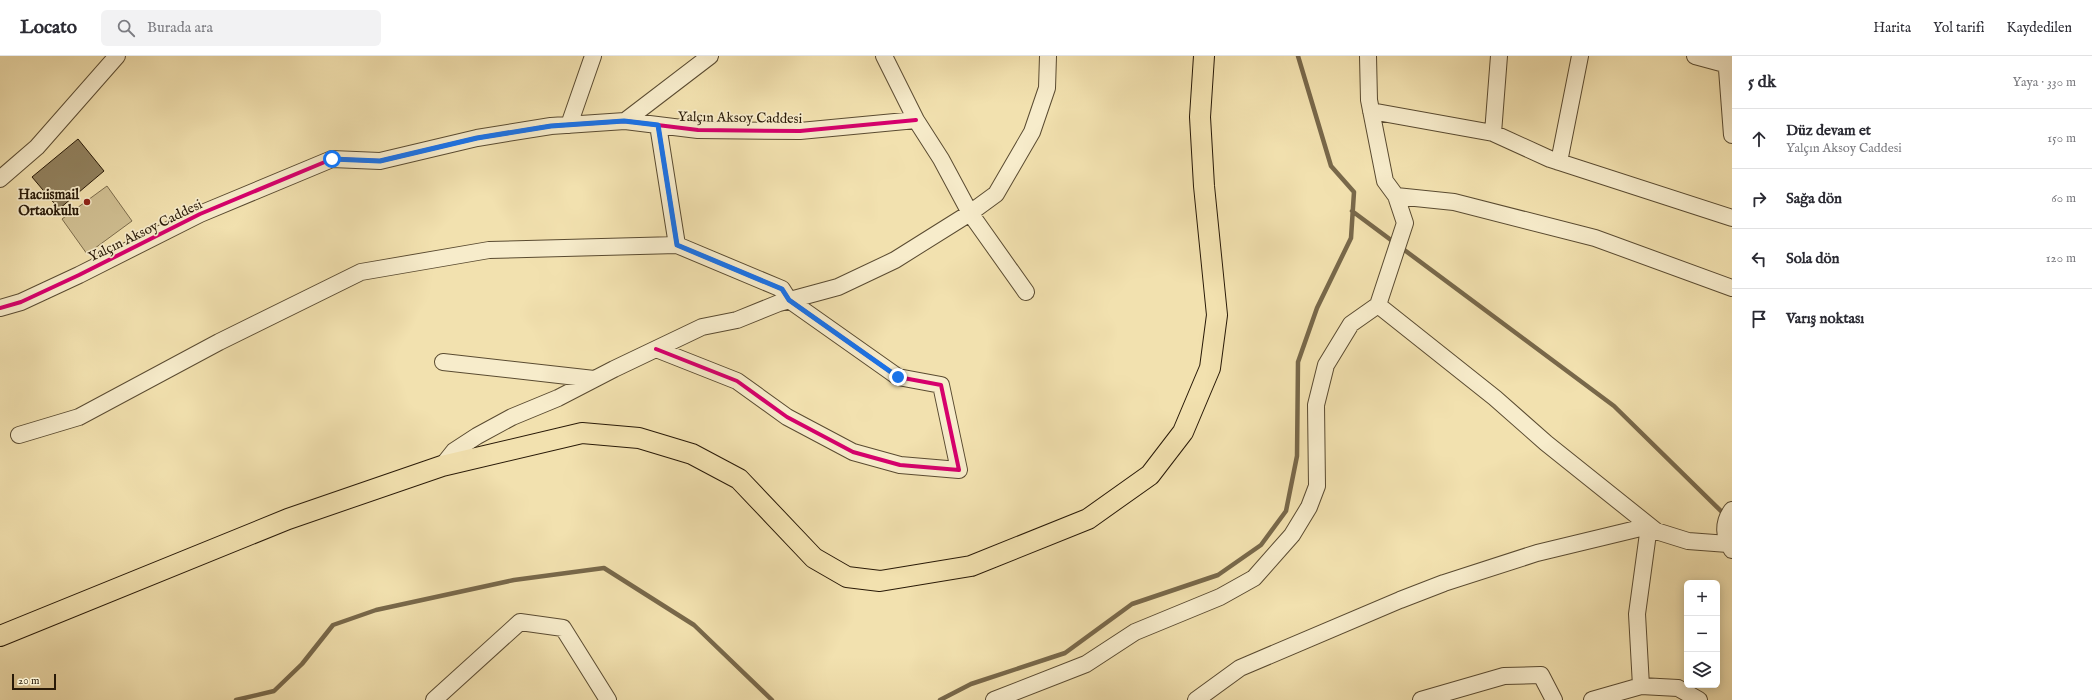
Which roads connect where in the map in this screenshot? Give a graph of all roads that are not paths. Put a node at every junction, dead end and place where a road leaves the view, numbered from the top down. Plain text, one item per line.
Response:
1 (117, 56) edge
2 (593, 56) edge
3 (710, 56) edge
4 (884, 56) edge
5 (1048, 56) edge
6 (1204, 56) edge
7 (1368, 56) edge
8 (1499, 56) edge
9 (1580, 56) edge
10 (1695, 56) edge
11 (1728, 62) edge
12 (1371, 111) junction
13 (916, 120) junction
14 (624, 121) junction
15 (569, 125) junction
16 (658, 125) junction
17 (1493, 133) junction
18 (1732, 135) edge
19 (1559, 162) junction
20 (0, 179) edge
21 (1396, 196) junction
22 (970, 213) junction
23 (1732, 218) edge
24 (677, 245) junction
25 (1732, 288) edge
26 (1026, 292) dead end
27 (789, 300) junction
28 (1378, 305) junction
29 (0, 308) edge
30 (656, 349) junction
31 (443, 362) dead end
32 (594, 379) junction
33 (19, 435) dead end
34 (442, 466) junction
35 (1732, 510) edge
36 (1649, 526) junction
37 (1730, 547) edge
38 (0, 636) edge
39 (1641, 686) junction
40 (434, 700) edge
41 (608, 700) edge
42 (994, 700) edge
43 (1196, 700) edge
44 (1421, 700) edge
45 (1554, 700) edge
46 (1592, 700) edge
47 (1699, 700) edge

1 - 20 street
2 - 15 street
3 - 14 street
4 - 13 street
5 - 22 street
6 - 34 main road
7 - 12 street
8 - 17 street
9 - 19 street
10 - 11 street
11 - 18 street
12 - 17 street
12 - 21 street
13 - 16 street, Yalçın Aksoy Caddesi
13 - 22 street
14 - 15 street, Yalçın Aksoy Caddesi
14 - 16 street, Yalçın Aksoy Caddesi
15 - 29 street, Yalçın Aksoy Caddesi
16 - 24 street
17 - 19 street
19 - 23 street
21 - 25 street
21 - 28 street
22 - 26 street
22 - 27 street
24 - 27 street
24 - 33 street
27 - 30 street
27 - 30 street
28 - 36 street
28 - 42 street
30 - 32 street
31 - 32 street
32 - 34 street
34 - 38 main road
35 - 37 street
36 - 37 street
36 - 39 street
36 - 43 street
39 - 46 street
39 - 47 street
40 - 41 street
44 - 45 street

